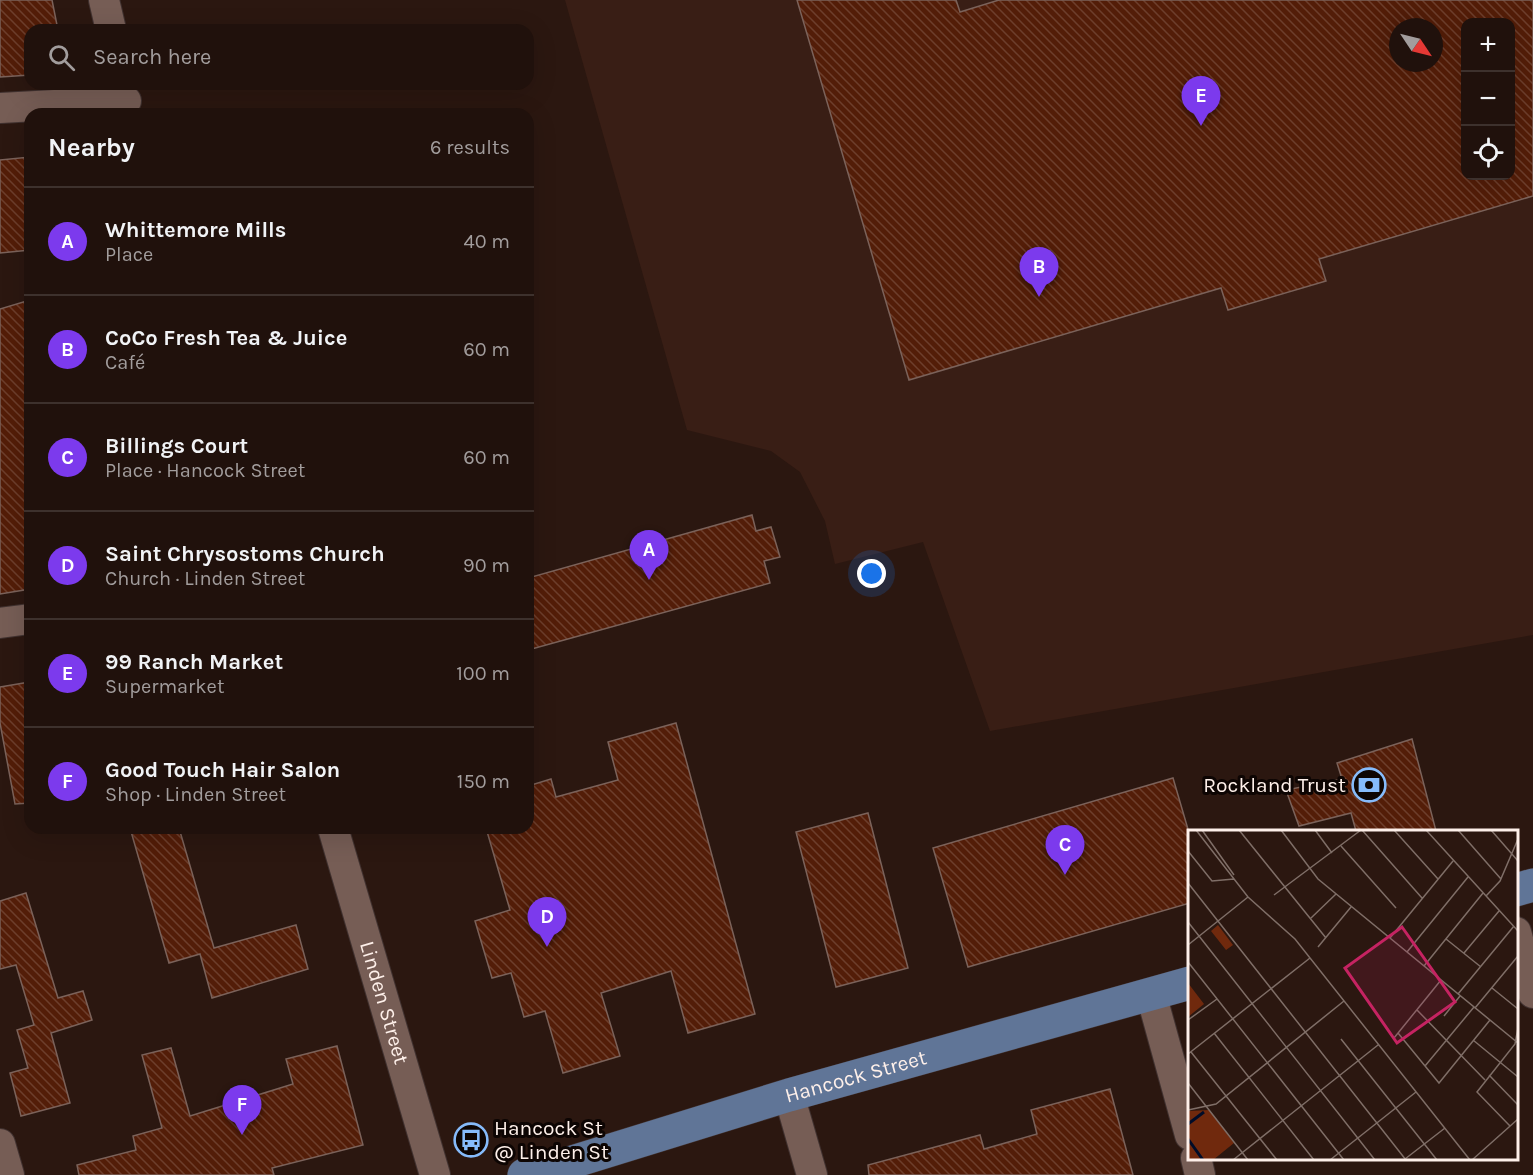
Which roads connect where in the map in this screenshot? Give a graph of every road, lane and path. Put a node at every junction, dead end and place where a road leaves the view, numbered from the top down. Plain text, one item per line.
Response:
1 (104, 0) edge
2 (110, 24) edge
3 (126, 100) edge
4 (0, 108) edge
5 (24, 620) edge
6 (0, 623) edge
7 (335, 834) edge
8 (1533, 885) edge
9 (1518, 889) edge
10 (1518, 939) edge
11 (1188, 984) edge
12 (1533, 993) edge
13 (1151, 994) junction
14 (789, 1095) junction
15 (1188, 1128) edge
16 (0, 1144) edge
17 (1196, 1160) edge
18 (9, 1175) edge
19 (435, 1175) edge
20 (524, 1175) edge
21 (812, 1175) edge
22 (1200, 1175) edge

1 - 2 street
3 - 4 street
5 - 6 street
7 - 19 street, Linden Street
8 - 9 main road
10 - 12 street
11 - 13 main road, Hancock Street
13 - 14 main road, Hancock Street
13 - 15 street
14 - 20 main road, Hancock Street
14 - 21 street
16 - 18 street
17 - 22 street

